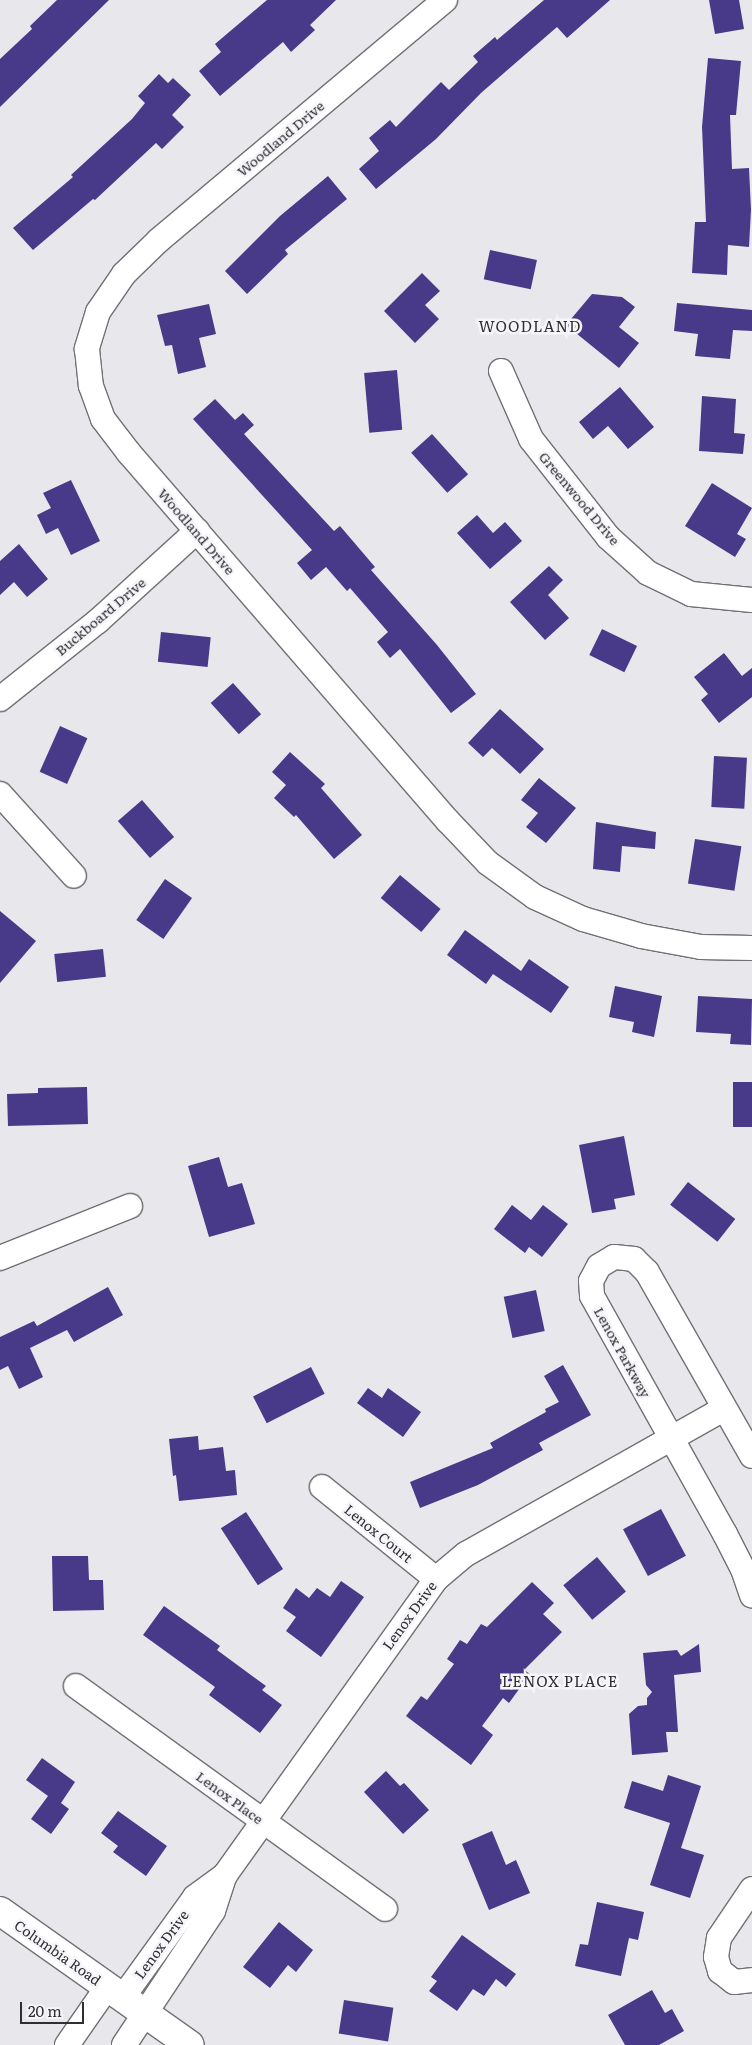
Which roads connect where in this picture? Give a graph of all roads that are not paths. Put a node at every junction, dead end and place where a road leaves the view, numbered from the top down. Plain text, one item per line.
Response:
1 (445, 0) edge
2 (501, 371) dead end
3 (198, 531) junction
4 (752, 600) edge
5 (0, 699) edge
6 (0, 794) edge
7 (74, 876) dead end
8 (752, 948) edge
9 (130, 1206) dead end
10 (0, 1258) edge
11 (723, 1409) junction
12 (671, 1440) junction
13 (752, 1456) edge
14 (322, 1487) dead end
15 (436, 1579) junction
16 (752, 1595) edge
17 (76, 1686) dead end
18 (263, 1821) junction
19 (224, 1875) junction
20 (752, 1889) edge
21 (385, 1909) dead end
22 (0, 1911) edge
23 (752, 1980) edge
24 (115, 1991) junction
25 (146, 2012) junction
26 (67, 2045) edge
27 (124, 2045) edge
28 (190, 2045) edge

1 - 3 street, Woodland Drive
2 - 4 street, Greenwood Drive
3 - 5 street, Buckboard Drive
3 - 8 street, Woodland Drive
6 - 7 street
9 - 10 street
11 - 12 street
11 - 12 street, Lenox Parkway
11 - 13 street, Lenox Parkway
12 - 15 street, Lenox Drive
12 - 16 street, Lenox Parkway
14 - 15 street, Lenox Court
15 - 18 street, Lenox Drive
17 - 18 street, Lenox Place
18 - 19 street, Lenox Drive
18 - 21 street, Lenox Place
19 - 24 street, Lenox Drive
19 - 25 street, Lenox Drive
20 - 23 street
22 - 24 main road, Columbia Road
24 - 25 main road, Columbia Road
24 - 26 street, Lenox Drive
25 - 27 street, Lenox Drive
25 - 28 main road, Columbia Road

